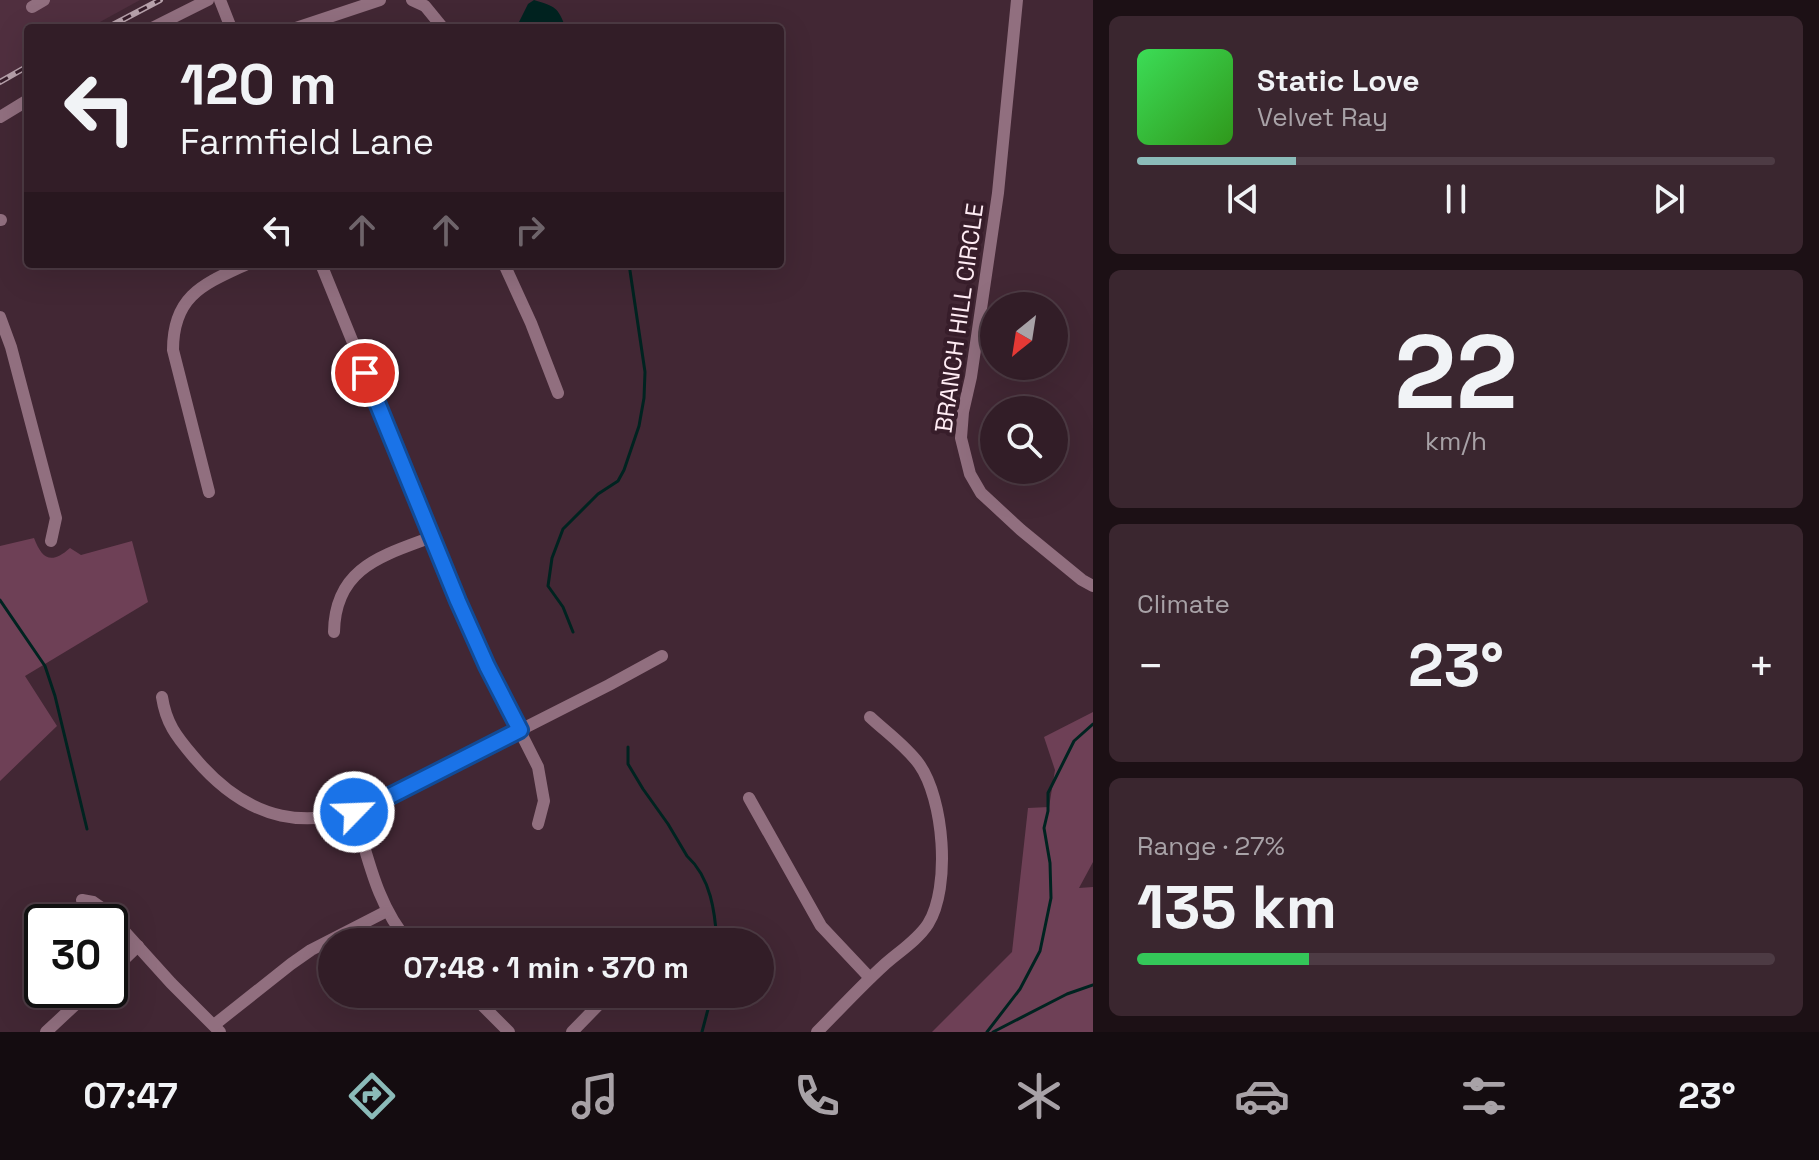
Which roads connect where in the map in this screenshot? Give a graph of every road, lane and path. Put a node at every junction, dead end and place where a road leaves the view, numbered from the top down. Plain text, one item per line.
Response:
1 (44, 0) edge
2 (208, 0) edge
3 (220, 0) edge
4 (380, 0) edge
5 (412, 0) edge
6 (1017, 0) edge
7 (32, 7) dead end
8 (160, 24) edge
9 (229, 24) edge
10 (308, 24) edge
11 (440, 24) edge
12 (24, 102) edge
13 (0, 117) edge
14 (239, 268) edge
15 (323, 268) edge
16 (506, 268) edge
17 (0, 317) edge
18 (558, 393) dead end
19 (209, 492) dead end
20 (432, 537) junction
21 (51, 541) dead end
22 (1093, 586) edge
23 (334, 632) dead end
24 (662, 656) dead end
25 (162, 697) dead end
26 (870, 717) dead end
27 (520, 730) junction
28 (749, 798) dead end
29 (354, 812) junction
30 (538, 824) dead end
31 (82, 900) dead end
32 (387, 911) junction
33 (399, 928) edge
34 (138, 946) junction
35 (128, 956) edge
36 (870, 978) junction
37 (72, 1008) edge
38 (485, 1008) edge
39 (595, 1008) edge
40 (217, 1028) edge
41 (46, 1032) edge
42 (509, 1032) edge
43 (572, 1032) edge
44 (817, 1032) edge

1 - 7 street
2 - 8 street
3 - 9 street
4 - 10 street
5 - 11 street
6 - 22 street, BRANCH HILL CIRCLE
12 - 13 street
14 - 19 street
15 - 20 street
16 - 18 street
17 - 21 street
20 - 23 street
20 - 27 street
24 - 27 street
25 - 29 street
26 - 36 street
27 - 29 street
27 - 30 street
28 - 36 street
29 - 32 street
31 - 34 street
32 - 33 street
32 - 40 street
34 - 35 street
34 - 40 street
36 - 44 street
37 - 41 street
38 - 42 street
39 - 43 street

